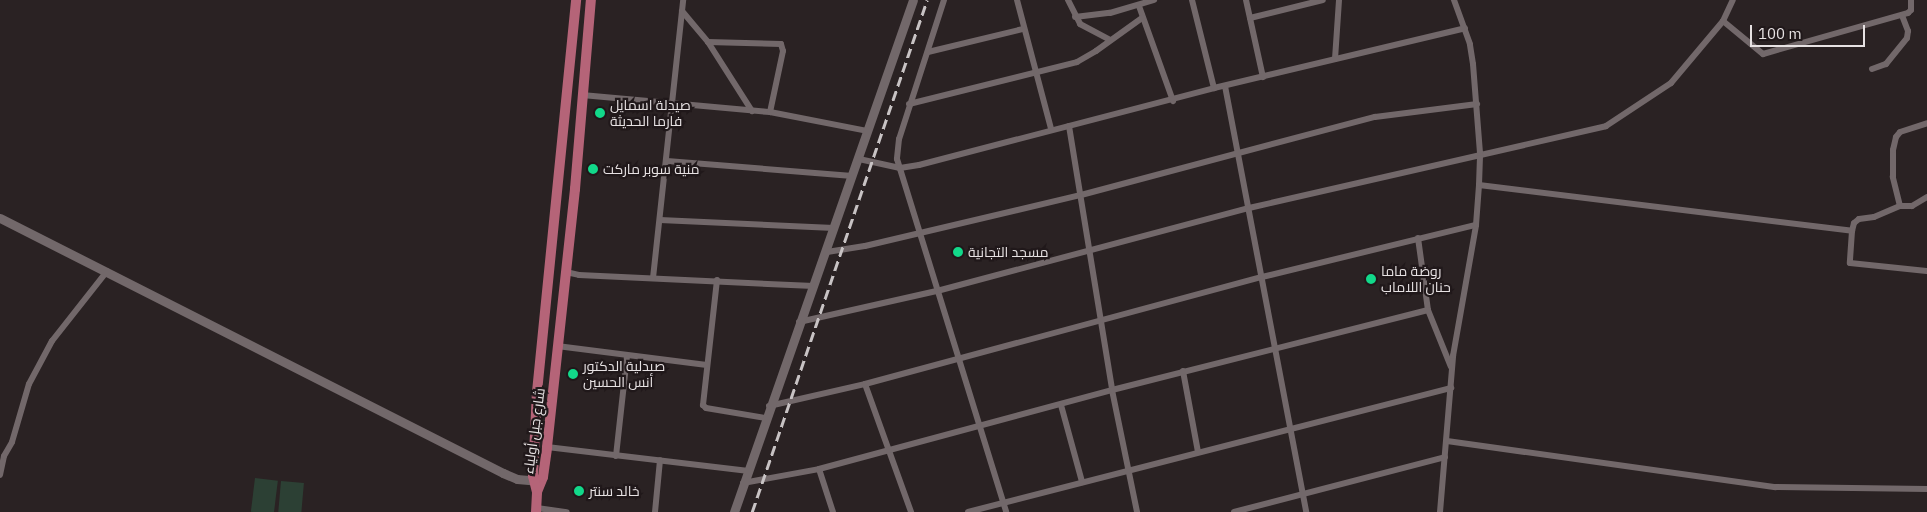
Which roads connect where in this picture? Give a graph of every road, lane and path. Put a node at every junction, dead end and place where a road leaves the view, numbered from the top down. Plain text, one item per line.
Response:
1 (576, 0) edge
2 (591, 0) edge
3 (683, 0) edge
4 (913, 0) edge
5 (944, 0) edge
6 (1016, 0) edge
7 (1068, 0) edge
8 (1154, 0) edge
9 (1192, 0) edge
10 (1246, 0) edge
11 (1323, 0) edge
12 (1339, 0) edge
13 (1454, 0) edge
14 (1732, 0) edge
15 (1911, 0) edge
16 (1139, 6) junction
17 (682, 11) junction
18 (1902, 15) junction
19 (1075, 17) junction
20 (1142, 18) junction
21 (1250, 18) junction
22 (1723, 21) junction
23 (1465, 28) junction
24 (1023, 29) junction
25 (1110, 40) junction
26 (708, 42) junction
27 (928, 52) junction
28 (1335, 59) junction
29 (1872, 68) dead end
30 (1036, 74) junction
31 (1263, 77) junction
32 (1226, 86) junction
33 (1214, 88) junction
34 (582, 95) junction
35 (1172, 100) junction
36 (672, 103) junction
37 (909, 104) junction
38 (1477, 104) junction
39 (752, 111) junction
40 (770, 112) junction
41 (1927, 123) edge
42 (1069, 126) junction
43 (1051, 130) junction
44 (868, 131) junction
45 (1480, 153) junction
46 (1238, 154) junction
47 (859, 159) junction
48 (667, 161) junction
49 (900, 168) junction
50 (852, 176) junction
51 (1480, 185) junction
52 (1081, 195) junction
53 (1927, 197) edge
54 (1900, 206) junction
55 (1249, 208) junction
56 (0, 218) edge
57 (660, 220) junction
58 (1476, 225) junction
59 (834, 228) junction
60 (1852, 231) junction
61 (921, 234) junction
62 (1418, 238) junction
63 (1090, 250) junction
64 (827, 252) junction
65 (108, 271) junction
66 (1927, 271) edge
67 (566, 272) junction
68 (1262, 277) junction
69 (653, 278) junction
70 (717, 280) junction
71 (814, 286) junction
72 (937, 291) junction
73 (1428, 310) junction
74 (1100, 321) junction
75 (799, 322) junction
76 (557, 346) junction
77 (1274, 349) junction
78 (626, 356) junction
79 (960, 358) junction
80 (708, 364) junction
81 (1452, 369) junction
82 (1183, 372) junction
83 (866, 384) junction
84 (1451, 388) junction
85 (1112, 390) junction
86 (1061, 405) junction
87 (770, 406) junction
88 (766, 418) junction
89 (979, 427) junction
90 (1290, 429) junction
91 (1447, 441) junction
92 (547, 447) junction
93 (889, 451) junction
94 (1198, 452) junction
95 (2, 456) edge
96 (616, 456) junction
97 (1445, 457) junction
98 (660, 460) junction
99 (819, 469) junction
100 (1128, 471) junction
101 (747, 472) junction
102 (0, 475) edge
103 (1082, 482) junction
104 (743, 483) junction
105 (537, 485) junction
106 (1927, 489) edge
107 (1303, 495) junction
108 (1003, 502) junction
109 (536, 510) edge
110 (567, 512) edge
111 (655, 512) edge
112 (734, 512) edge
113 (833, 512) edge
114 (911, 512) edge
115 (968, 512) edge
116 (1006, 512) edge
117 (1136, 512) edge
118 (1234, 512) edge
119 (1306, 512) edge
120 (1440, 512) edge

1 - 105 main road, شارع جبل أولياء
2 - 34 main road, شارع جبل أولياء
3 - 17 street
4 - 44 street
5 - 27 street
6 - 24 street
7 - 19 street
8 - 16 street
9 - 33 street
10 - 21 street
11 - 21 street
12 - 28 street
13 - 23 street
14 - 22 street
15 - 18 street
16 - 19 street
16 - 20 street
17 - 26 street
17 - 36 street
18 - 22 street
18 - 29 street
19 - 25 street
20 - 25 street
20 - 35 street
21 - 31 street
22 - 45 street
23 - 28 street
23 - 38 street
24 - 27 street
24 - 30 street
25 - 30 street
26 - 39 street
26 - 40 street
27 - 37 street
28 - 31 street
30 - 37 street
30 - 43 street
31 - 32 street
32 - 33 street
32 - 46 street
33 - 35 street
34 - 36 street
34 - 67 main road, شارع جبل أولياء
35 - 42 street
36 - 39 street
36 - 48 street
37 - 49 street
38 - 45 street
38 - 46 street
39 - 40 street
40 - 44 street
41 - 54 street
42 - 43 street
42 - 52 street
43 - 49 street
44 - 47 street
45 - 51 street
45 - 55 street
46 - 52 street
46 - 55 street
47 - 49 street
47 - 50 street
48 - 50 street
48 - 57 street
49 - 61 street
50 - 59 street
51 - 58 street
51 - 60 street
52 - 61 street
52 - 63 street
53 - 54 street
54 - 60 street
55 - 63 street
55 - 68 street
56 - 65 street
57 - 59 street
57 - 69 street
58 - 62 street
58 - 81 street
59 - 64 street
60 - 66 street
61 - 64 street
61 - 72 street
62 - 68 street
62 - 73 street
63 - 72 street
63 - 74 street
64 - 71 street
65 - 95 street
65 - 105 street
67 - 69 street
67 - 76 main road, شارع جبل أولياء
68 - 74 street
68 - 77 street
69 - 70 street
70 - 71 street
70 - 80 street
71 - 75 street
72 - 75 street
72 - 79 street
73 - 77 street
73 - 81 street
74 - 79 street
74 - 85 street
75 - 87 street
76 - 78 street
76 - 92 main road, شارع جبل أولياء
77 - 82 street
77 - 90 street
78 - 80 street
78 - 96 street
79 - 83 street
79 - 89 street
80 - 88 street
81 - 84 street
82 - 85 street
82 - 94 street
83 - 87 street
83 - 93 street
84 - 90 street
84 - 91 street
85 - 86 street
85 - 100 street
86 - 89 street
86 - 103 street
87 - 88 street
88 - 101 street
89 - 93 street
89 - 108 street
90 - 94 street
90 - 107 street
91 - 97 street
91 - 106 street
92 - 96 street
92 - 105 main road, شارع جبل أولياء
93 - 99 street
93 - 114 street
94 - 100 street
95 - 102 street
96 - 98 street
97 - 107 street
97 - 120 street
98 - 101 street
98 - 111 street
99 - 104 street
99 - 113 street
100 - 103 street
100 - 117 street
101 - 104 street
103 - 108 street
104 - 112 street
105 - 109 main road
107 - 118 street
107 - 119 street
108 - 115 street
108 - 116 street
109 - 110 street

